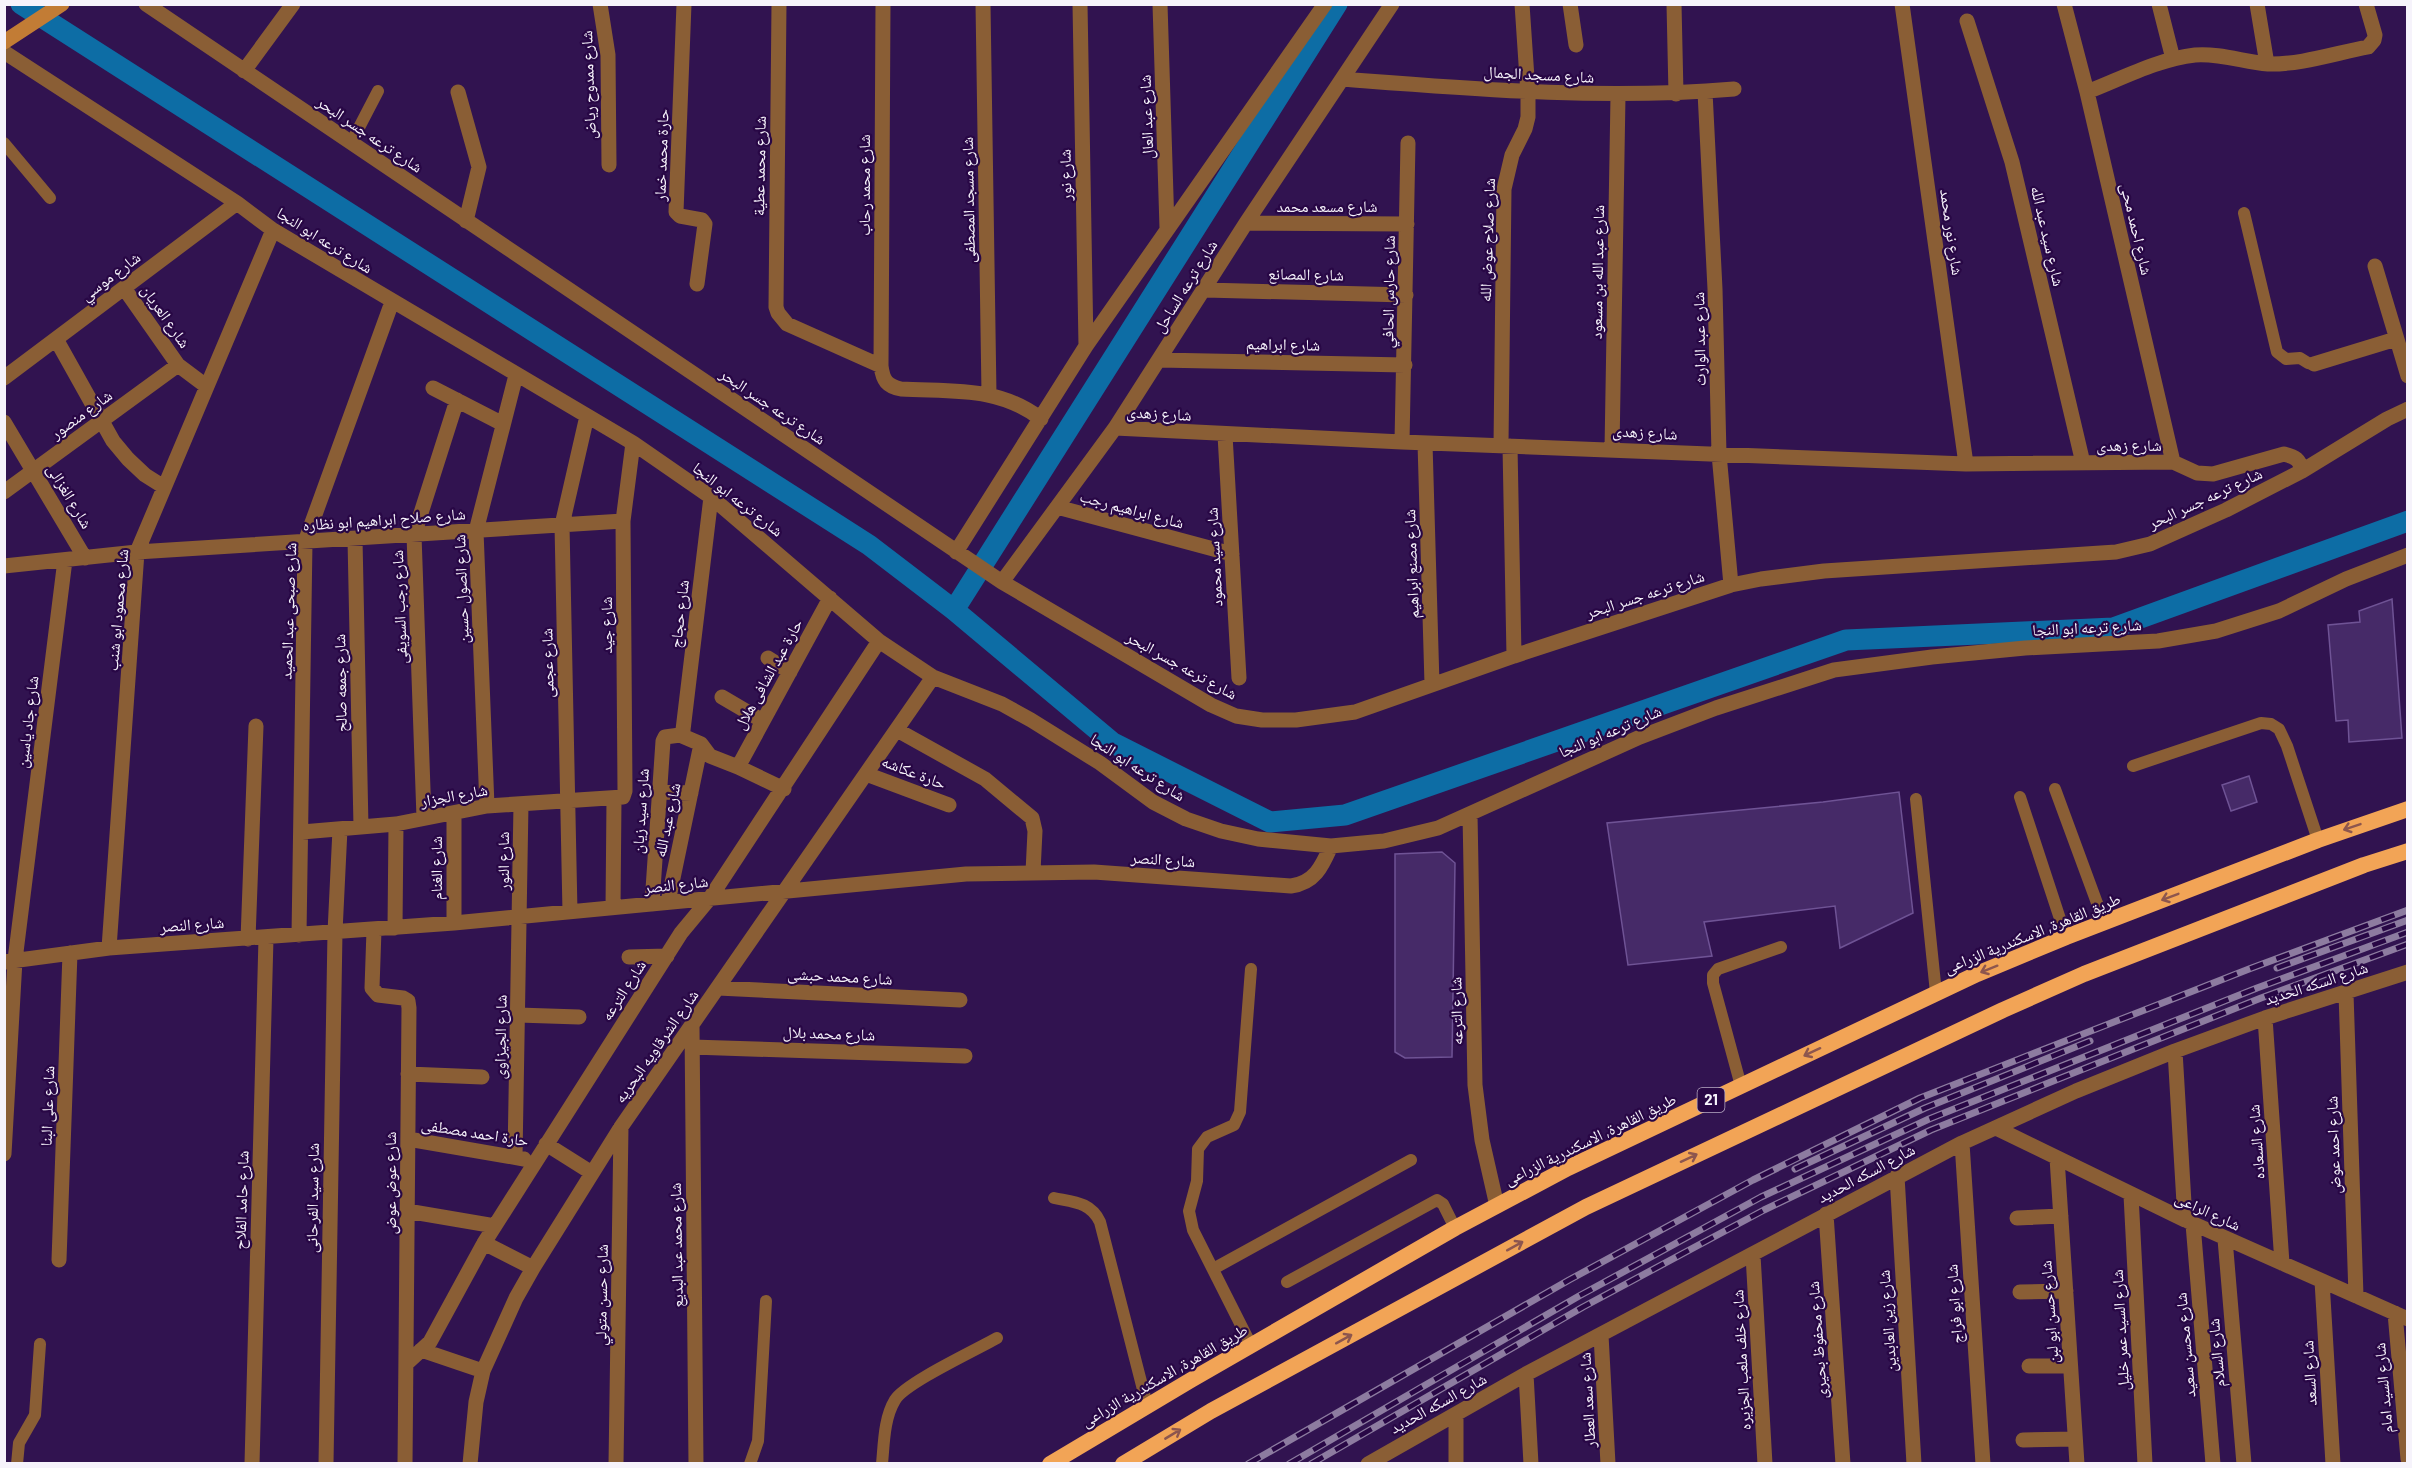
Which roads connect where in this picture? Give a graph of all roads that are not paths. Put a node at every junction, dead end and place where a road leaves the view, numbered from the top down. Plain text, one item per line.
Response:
1 (62, 4) edge
2 (146, 4) edge
3 (293, 4) edge
4 (600, 4) edge
5 (684, 4) edge
6 (779, 4) edge
7 (883, 4) edge
8 (983, 4) edge
9 (1080, 4) edge
10 (1160, 4) edge
11 (1325, 4) edge
12 (1392, 4) edge
13 (1522, 4) edge
14 (1570, 4) edge
15 (1674, 4) edge
16 (1902, 4) edge
17 (2064, 4) edge
18 (2159, 4) edge
19 (2257, 4) edge
20 (2366, 4) edge
21 (1966, 21) dead end
22 (4, 42) edge
23 (1576, 45) dead end
24 (4, 52) edge
25 (2173, 59) junction
26 (2267, 64) junction
27 (244, 71) junction
28 (1342, 79) junction
29 (1734, 89) dead end
30 (378, 91) dead end
31 (458, 92) dead end
32 (1705, 92) junction
33 (2087, 92) junction
34 (1528, 93) junction
35 (1676, 94) junction
36 (1618, 96) junction
37 (4, 143) edge
38 (351, 143) junction
39 (1408, 143) dead end
40 (609, 165) dead end
41 (50, 198) dead end
42 (237, 203) junction
43 (2244, 213) dead end
44 (466, 221) junction
45 (1246, 223) junction
46 (1407, 224) junction
47 (1167, 228) junction
48 (273, 230) junction
49 (2375, 266) dead end
50 (697, 284) dead end
51 (124, 288) junction
52 (1205, 290) junction
53 (1406, 295) junction
54 (392, 302) junction
55 (56, 339) junction
56 (2396, 339) junction
57 (1086, 346) junction
58 (1160, 360) junction
59 (2314, 364) joint
60 (178, 365) junction
61 (1405, 365) junction
62 (881, 366) junction
63 (516, 375) junction
64 (2408, 376) edge
65 (4, 378) edge
66 (206, 386) junction
67 (433, 388) dead end
68 (989, 394) junction
69 (457, 400) junction
70 (2408, 409) edge
71 (587, 416) junction
72 (1041, 419) junction
73 (102, 420) junction
74 (4, 422) edge
75 (503, 424) junction
76 (1115, 428) junction
77 (1226, 435) junction
78 (1402, 442) junction
79 (633, 443) junction
80 (1425, 443) junction
81 (1506, 446) junction
82 (1612, 449) junction
83 (1719, 454) junction
84 (2173, 462) junction
85 (2083, 463) junction
86 (1966, 464) junction
87 (33, 470) junction
88 (2302, 471) junction
89 (164, 488) junction
90 (4, 492) edge
91 (711, 497) junction
92 (1057, 507) junction
93 (623, 521) junction
94 (562, 525) junction
95 (476, 531) junction
96 (414, 535) junction
97 (355, 538) junction
98 (305, 542) junction
99 (137, 552) junction
100 (956, 552) junction
101 (1232, 554) junction
102 (2408, 555) edge
103 (85, 558) junction
104 (65, 560) junction
105 (4, 566) edge
106 (1002, 582) junction
107 (1731, 585) junction
108 (830, 598) junction
109 (879, 641) junction
110 (1514, 656) junction
111 (768, 658) dead end
112 (790, 672) junction
113 (933, 678) junction
114 (1239, 678) dead end
115 (1432, 684) junction
116 (722, 697) dead end
117 (763, 721) junction
118 (256, 726) dead end
119 (897, 730) junction
120 (680, 735) junction
121 (701, 744) junction
122 (738, 766) junction
123 (2133, 766) dead end
124 (866, 774) junction
125 (784, 789) junction
126 (2055, 789) dead end
127 (660, 792) junction
128 (691, 793) junction
129 (2020, 797) dead end
130 (614, 799) junction
131 (1916, 799) dead end
132 (568, 802) junction
133 (521, 804) junction
134 (949, 805) dead end
135 (487, 806) junction
136 (2408, 808) edge
137 (454, 813) junction
138 (1470, 814) junction
139 (424, 818) junction
140 (396, 824) junction
141 (361, 827) junction
142 (340, 829) junction
143 (302, 832) junction
144 (2318, 840) junction
145 (1331, 846) junction
146 (2408, 851) edge
147 (1033, 872) junction
148 (786, 890) junction
149 (710, 898) junction
150 (668, 902) junction
151 (652, 904) junction
152 (614, 908) junction
153 (570, 912) junction
154 (520, 917) junction
155 (2104, 922) junction
156 (454, 923) junction
157 (395, 928) junction
158 (374, 930) junction
159 (335, 932) junction
160 (299, 935) junction
161 (2066, 937) junction
162 (266, 938) junction
163 (248, 939) junction
164 (1781, 947) dead end
165 (109, 948) junction
166 (70, 953) junction
167 (667, 956) junction
168 (629, 957) dead end
169 (10, 961) edge
170 (1251, 969) dead end
171 (2408, 972) edge
172 (718, 988) junction
173 (1936, 993) junction
174 (2346, 993) junction
175 (960, 1000) dead end
176 (518, 1015) junction
177 (579, 1017) dead end
178 (2265, 1018) junction
179 (692, 1026) junction
180 (692, 1047) junction
181 (2175, 1051) junction
182 (965, 1056) dead end
183 (408, 1074) junction
184 (482, 1077) dead end
185 (1741, 1086) junction
186 (621, 1127) junction
187 (1996, 1128) junction
188 (408, 1139) junction
189 (1962, 1143) junction
190 (546, 1144) junction
191 (4, 1154) edge
192 (515, 1157) junction
193 (2057, 1158) junction
194 (1411, 1160) dead end
195 (536, 1161) junction
196 (592, 1173) junction
197 (1897, 1176) junction
198 (2131, 1195) junction
199 (1054, 1198) dead end
200 (1497, 1206) junction
201 (407, 1211) junction
202 (1826, 1214) junction
203 (2061, 1216) junction
204 (2017, 1218) dead end
205 (2189, 1222) junction
206 (495, 1226) junction
207 (1455, 1228) junction
208 (2225, 1239) junction
209 (484, 1242) junction
210 (1753, 1255) junction
211 (59, 1260) dead end
212 (2282, 1263) junction
213 (533, 1268) junction
214 (1213, 1269) junction
215 (2322, 1281) junction
216 (1287, 1282) dead end
217 (2066, 1291) junction
218 (2020, 1293) dead end
219 (2356, 1296) junction
220 (766, 1301) dead end
221 (2401, 1316) edge
222 (1601, 1335) junction
223 (997, 1338) dead end
224 (40, 1344) dead end
225 (1251, 1345) junction
226 (421, 1350) junction
227 (406, 1364) junction
228 (2070, 1365) junction
229 (2029, 1366) dead end
230 (483, 1371) junction
231 (1526, 1374) junction
232 (1147, 1405) junction
233 (2405, 1409) edge
234 (1456, 1414) junction
235 (2075, 1439) junction
236 (2023, 1440) dead end
237 (1390, 1457) edge
238 (2408, 1459) edge
239 (17, 1464) edge
240 (252, 1464) edge
241 (326, 1464) edge
242 (405, 1464) edge
243 (471, 1464) edge
244 (616, 1464) edge
245 (696, 1464) edge
246 (750, 1464) edge
247 (882, 1464) edge
248 (1050, 1464) edge
249 (1123, 1464) edge
250 (1368, 1464) edge
251 (1456, 1464) edge
252 (1531, 1464) edge
253 (1608, 1464) edge
254 (1765, 1464) edge
255 (1844, 1464) edge
256 (1914, 1464) edge
257 (1983, 1464) edge
258 (2077, 1464) edge
259 (2145, 1464) edge
260 (2213, 1464) edge
261 (2244, 1464) edge
262 (2332, 1464) edge

1 - 22 main road
2 - 27 street, شارع ترعه جسر البحر
3 - 27 street
4 - 40 street, شارع ممدوح رياض
5 - 50 street, حارة محمد خمار
6 - 62 street, شارع محمد عطية
7 - 62 street, شارع محمد رحاب
8 - 68 street, شارع مسجد المصطفى
9 - 57 street, شارع نور
10 - 47 street, شارع عبد العال
11 - 47 street
12 - 28 street, شارع ترعه الساحل
13 - 34 street, شارع صلاح عوض الله
14 - 23 street
15 - 35 street
16 - 86 street, شارع نور محمد
17 - 33 street, شارع احمد محى
18 - 25 street
19 - 26 street
20 - 26 street
21 - 85 street, شارع سيد عبد الله
24 - 42 street, شارع ترعه ابو النجا
25 - 26 street
25 - 33 street
27 - 38 street, شارع ترعه جسر البحر
28 - 34 street, شارع مسجد الجمال
28 - 45 street, شارع ترعه الساحل
29 - 32 street, شارع مسجد الجمال
30 - 38 lane
31 - 44 street
32 - 35 street, شارع مسجد الجمال
32 - 83 street, شارع عبد الوارث
33 - 84 street, شارع احمد محى
34 - 36 street, شارع مسجد الجمال
34 - 81 street, شارع صلاح عوض الله
35 - 36 street, شارع مسجد الجمال
36 - 82 street, شارع عبد الله بن مسعود
37 - 41 lane
38 - 44 street, شارع ترعه جسر البحر
39 - 46 street, شارع حارس الحافي
42 - 48 street, شارع ترعه ابو النجا
42 - 51 street, شارع موسي
43 - 59 lane
44 - 100 street, شارع ترعه جسر البحر
45 - 46 street, شارع مسعد محمد
45 - 52 street, شارع ترعه الساحل
46 - 53 street, شارع حارس الحافي
47 - 57 street
48 - 54 street, شارع ترعه ابو النجا
48 - 66 street, شارع محمود ابو شنب
49 - 56 street
51 - 55 street, شارع موسي
51 - 60 street, شارع العريان
52 - 53 street, شارع المصانع
52 - 58 street, شارع ترعه الساحل
53 - 61 street, شارع حارس الحافي
54 - 63 street, شارع ترعه ابو النجا
54 - 98 street, شارع صبحى عبد الحميد
55 - 65 street, شارع موسي
55 - 73 street
56 - 59 street
56 - 64 street
57 - 72 street
58 - 61 street, شارع ابراهيم
58 - 76 street, شارع ترعه الساحل
60 - 66 street, شارع العريان
60 - 73 street, شارع منصور
61 - 78 street, شارع حارس الحافي
62 - 68 street
63 - 71 street, شارع ترعه ابو النجا
63 - 75 street, شارع الصول حسين
66 - 89 street, شارع محمود ابو شنب
67 - 69 street
68 - 72 street
69 - 75 street
69 - 96 street, شارع رجب السويفى
70 - 88 street, شارع ترعه جسر البحر
71 - 79 street, شارع ترعه ابو النجا
71 - 94 street, شارع عجمى
72 - 100 street
73 - 87 street, شارع منصور
73 - 89 street
74 - 87 street, شارع الغزالى
75 - 95 street, شارع الصول حسين
76 - 77 street, شارع زهدى
76 - 92 street, شارع ترعه الساحل
77 - 78 street, شارع زهدى
77 - 101 street, شارع سيد محمود
78 - 80 street, شارع زهدى
79 - 91 street, شارع ترعه ابو النجا
79 - 93 street, شارع جيد
80 - 81 street, شارع زهدى
80 - 115 street, شارع مصنع ابراهيم
81 - 82 street, شارع زهدى
81 - 110 street, شارع صلاح عوض الله
82 - 83 street, شارع زهدى
83 - 86 street, شارع زهدى
83 - 107 street, شارع عبد الوارث
84 - 85 street, شارع زهدى
84 - 88 street
85 - 86 street, شارع زهدى
87 - 90 street, شارع منصور
87 - 103 street, شارع الغزالى
88 - 107 street, شارع ترعه جسر البحر
89 - 99 street, شارع محمود ابو شنب
91 - 108 street, شارع ترعه ابو النجا
91 - 120 street, شارع حجاج
92 - 101 street, شارع ابراهيم رجب
92 - 106 street, شارع ترعه الساحل
93 - 94 street, شارع صلاح ابراهيم ابو نظاره
93 - 130 street, شارع جيد
94 - 95 street, شارع صلاح ابراهيم ابو نظاره
94 - 132 street, شارع عجمى
95 - 96 street, شارع صلاح ابراهيم ابو نظاره
95 - 135 street, شارع الصول حسين
96 - 97 street, شارع صلاح ابراهيم ابو نظاره
96 - 139 street, شارع رجب السويفى
97 - 98 street, شارع صلاح ابراهيم ابو نظاره
97 - 141 street, شارع جمعه صالح
98 - 99 street, شارع صلاح ابراهيم ابو نظاره
98 - 143 street, شارع صبحى عبد الحميد
99 - 103 street, شارع صلاح ابراهيم ابو نظاره
99 - 165 street, شارع محمود ابو شنب
100 - 106 street, شارع ترعه جسر البحر
101 - 114 street, شارع سيد محمود
102 - 138 street, شارع ترعه ابو النجا
103 - 104 street, شارع صلاح ابراهيم ابو نظاره
104 - 105 street, شارع صلاح ابراهيم ابو نظاره
104 - 169 street, شارع جاد ياسين
106 - 115 street, شارع ترعه جسر البحر
107 - 110 street, شارع ترعه جسر البحر
108 - 109 street, شارع ترعه ابو النجا
108 - 112 street, حارة عبد الشافى هلال
109 - 113 street, شارع ترعه ابو النجا
109 - 125 street, شارع الترعه
110 - 115 street, شارع ترعه جسر البحر
111 - 112 street
112 - 117 street, حارة عبد الشافى هلال
113 - 119 street, شارع الشرقاويه البحريه
113 - 145 street, شارع ترعه ابو النجا
116 - 117 street
117 - 122 street, حارة عبد الشافى هلال
118 - 163 street
119 - 124 street, شارع الشرقاويه البحريه
119 - 147 street
120 - 121 street
120 - 127 street, شارع سيد زيان
121 - 122 street
121 - 128 street, شارع عبد الله
122 - 125 street
123 - 144 lane
124 - 134 street, حارة عكاشه
124 - 148 street, شارع الشرقاويه البحريه
125 - 149 street, شارع الترعه
126 - 155 lane
127 - 128 street
127 - 151 street, شارع سيد زيان
128 - 150 street, شارع عبد الله
129 - 161 lane
130 - 132 street, شارع الجزار
130 - 152 street
131 - 173 lane
132 - 133 street, شارع الجزار
132 - 153 street, شارع عجمى
133 - 135 street, شارع الجزار
133 - 154 street, شارع النور
135 - 137 street, شارع الجزار
136 -> 144 highway, طريق القاهرة, الاسكندرية الزراعى / 21
137 - 139 street, شارع الجزار
137 - 156 street, شارع الغنام
138 - 145 street, شارع ترعه ابو النجا
138 - 200 street, شارع الترعه
139 - 140 street, شارع الجزار
140 - 141 street, شارع الجزار
140 - 157 street
141 - 142 street, شارع الجزار
142 - 143 street, شارع الجزار
142 - 159 street, شارع سيد الفرحانى
143 - 160 street, شارع صبحى عبد الحميد
144 -> 155 highway, طريق القاهرة, الاسكندرية الزراعى / 21
145 - 147 street, شارع النصر
249 -> 146 highway
147 - 148 street, شارع النصر
148 - 149 street, شارع النصر
148 - 172 street, شارع الشرقاويه البحريه
149 - 150 street, شارع النصر
149 - 167 street, شارع الترعه
150 - 151 street, شارع النصر
151 - 152 street, شارع النصر
152 - 153 street, شارع النصر
153 - 154 street, شارع النصر
154 - 156 street, شارع النصر
154 - 176 street, شارع الجيزاوى
155 - 161 highway, طريق القاهرة, الاسكندرية الزراعى / 21
156 - 157 street, شارع النصر
157 - 158 street, شارع النصر
158 - 159 street, شارع النصر
158 - 183 street, شارع عوض عوض
159 - 160 street, شارع النصر
159 - 241 street, شارع سيد الفرحانى
160 - 162 street, شارع النصر
161 -> 173 highway, طريق القاهرة, الاسكندرية الزراعى / 21
162 - 163 street, شارع النصر
162 - 240 street, شارع حامد الفلاح
163 - 165 street, شارع النصر
164 - 185 lane
165 - 166 street, شارع النصر
166 - 169 street, شارع النصر
166 - 211 street, شارع على البنا
167 - 168 street
167 - 190 street, شارع الترعه
169 - 191 street, شارع جاد ياسين
170 - 214 lane
171 - 174 street, شارع السكه الحديد
172 - 175 street, شارع محمد حبشى
172 - 179 street, شارع الشرقاويه البحريه
173 -> 185 highway, طريق القاهرة, الاسكندرية الزراعى / 21
174 - 178 street, شارع السكه الحديد
174 - 219 street, شارع احمد عوض
176 - 177 street
176 - 192 street, شارع الجيزاوى
178 - 181 street, شارع السكه الحديد
178 - 212 street, شارع السعاده
179 - 180 street, شارع محمد عبد البديع
179 - 186 street, شارع الشرقاويه البحريه
180 - 182 street, شارع محمد بلال
180 - 245 street, شارع محمد عبد البديع
181 - 187 street, شارع السكه الحديد
181 - 205 street, شارع محسن سعيد
183 - 184 street
183 - 188 street, شارع عوض عوض
185 - 200 highway, طريق القاهرة, الاسكندرية الزراعى / 21
186 - 196 street, شارع الشرقاويه البحريه
186 - 244 street, شارع حسن متولي
187 - 189 street, شارع السكه الحديد
187 - 193 street, شارع الراعى
188 - 192 street, حارة احمد مصطفى
188 - 201 street, شارع عوض عوض
189 - 197 street, شارع السكه الحديد
189 - 257 street, شارع ابو فراج
190 - 195 street, شارع الترعه
190 - 196 street
192 - 195 street, حارة احمد مصطفى
193 - 198 street, شارع الراعى
193 - 203 street, شارع حسن ابو لبن
194 - 214 lane
195 - 206 street, شارع الترعه
196 - 213 street, شارع الشرقاويه البحريه
197 - 202 street, شارع السكه الحديد
197 - 256 street, شارع زين العابدين
198 - 205 street, شارع الراعى
198 - 259 street, شارع السيد عمر خليل
199 - 232 lane
200 - 207 highway, طريق القاهرة, الاسكندرية الزراعى / 21
201 - 206 street
201 - 227 street, شارع عوض عوض
202 - 210 street, شارع السكه الحديد
202 - 255 street, شارع محفوظ بحيرى
203 - 204 street
203 - 217 street, شارع حسن ابو لبن
205 - 208 street, شارع الراعى
205 - 260 street, شارع محسن سعيد
206 - 209 street, شارع الترعه
207 - 216 lane
207 - 225 highway, طريق القاهرة, الاسكندرية الزراعى / 21
208 - 212 street, شارع الراعى
208 - 261 street, شارع السلام
209 - 213 street
209 - 226 street, شارع الترعه
210 - 222 street, شارع السكه الحديد
210 - 254 street, شارع خلف ملعب الجزيره
212 - 215 street, شارع الراعى
213 - 230 street, شارع الشرقاويه البحريه
214 - 225 lane
215 - 219 street, شارع الراعى
215 - 262 street, شارع السعد
217 - 218 street
217 - 228 street, شارع حسن ابو لبن
219 - 221 street, شارع الراعى
220 - 246 lane
221 - 233 street, شارع السيد امام
222 - 231 street, شارع السكه الحديد
222 - 253 street, شارع سعد العطار
223 - 247 lane
224 - 239 lane
225 - 232 highway, طريق القاهرة, الاسكندرية الزراعى / 21
226 - 227 street, شارع الترعه
226 - 230 street
227 - 242 street, شارع عوض عوض
228 - 229 street
228 - 235 street, شارع حسن ابو لبن
230 - 243 street, شارع الشرقاويه البحريه
231 - 234 street, شارع السكه الحديد
231 - 252 street
232 - 248 highway, طريق القاهرة, الاسكندرية الزراعى / 21
233 - 238 street, شارع السيد امام
234 - 237 street, شارع السكه الحديد
234 - 251 street
235 - 236 street
235 - 258 street, شارع حسن ابو لبن
237 - 250 street, شارع السكه الحديد

